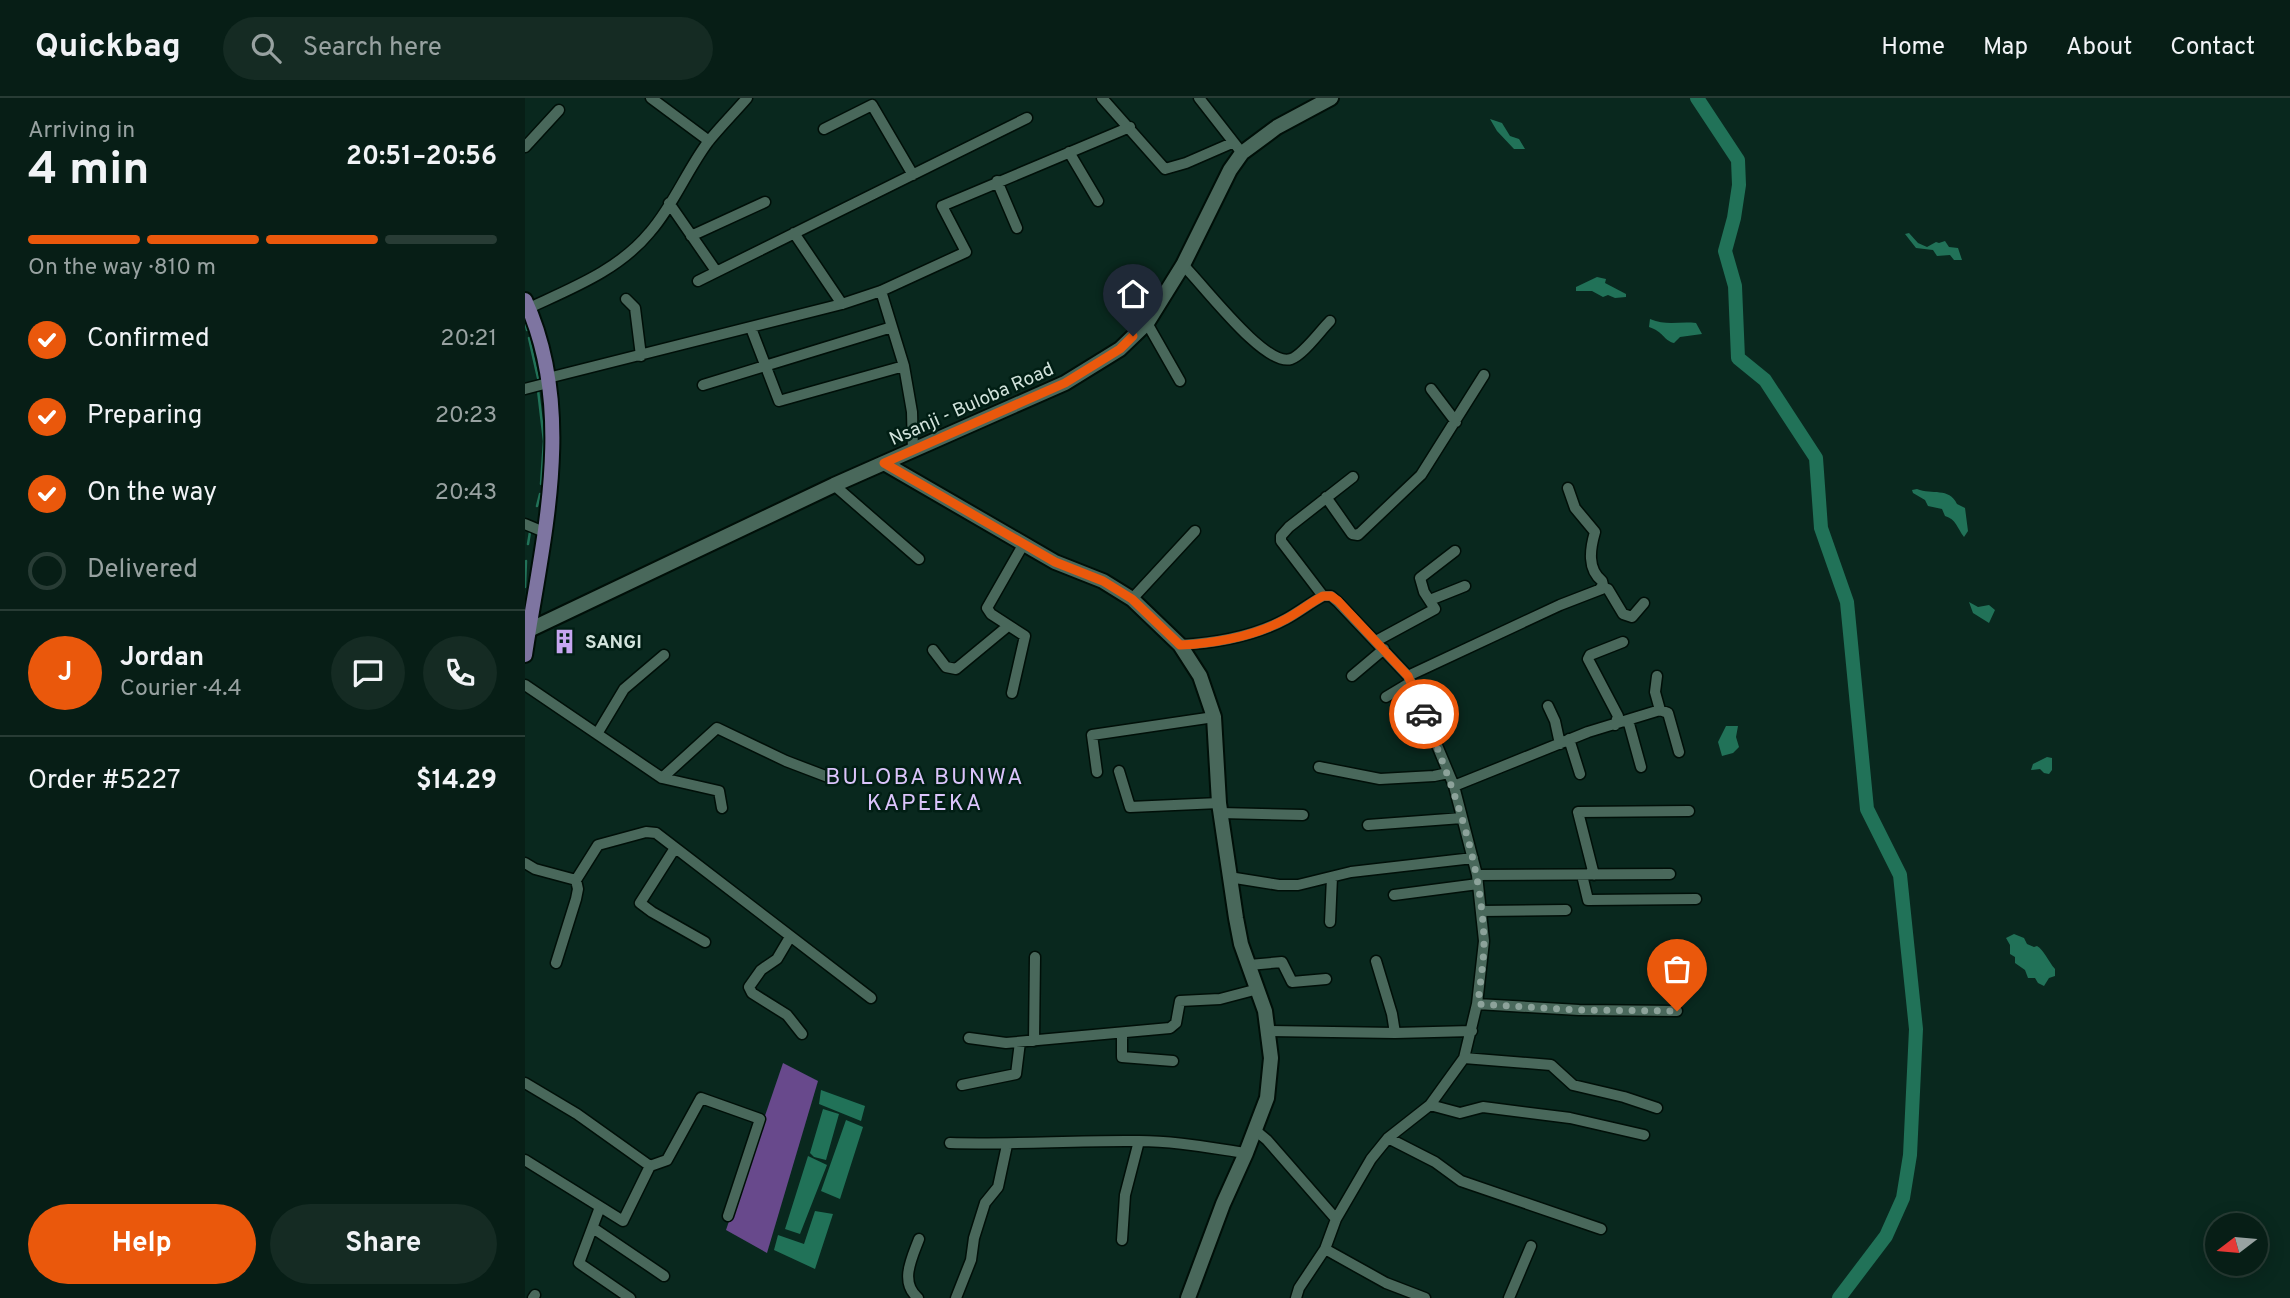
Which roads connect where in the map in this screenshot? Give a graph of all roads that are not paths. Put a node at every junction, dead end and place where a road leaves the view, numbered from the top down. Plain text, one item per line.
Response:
1 (652, 98) edge
2 (747, 98) edge
3 (1103, 98) edge
4 (1199, 98) edge
5 (1331, 98) edge
6 (559, 110) dead end
7 (1027, 118) dead end
8 (1130, 127) junction
9 (824, 128) dead end
10 (709, 141) junction
11 (525, 147) edge
12 (1237, 148) junction
13 (1069, 152) junction
14 (913, 174) junction
15 (997, 181) junction
16 (1098, 201) dead end
17 (765, 202) dead end
18 (669, 203) junction
19 (1017, 228) dead end
20 (794, 233) junction
21 (691, 236) junction
22 (1183, 265) junction
23 (716, 271) junction
24 (698, 281) dead end
25 (881, 291) junction
26 (626, 299) dead end
27 (527, 304) edge
28 (842, 304) junction
29 (1329, 321) dead end
30 (1147, 323) junction
31 (892, 327) junction
32 (751, 328) junction
33 (641, 355) junction
34 (765, 366) junction
35 (904, 366) junction
36 (1484, 375) dead end
37 (548, 381) junction
38 (1180, 381) dead end
39 (703, 385) dead end
40 (525, 389) edge
41 (1431, 389) dead end
42 (1456, 422) junction
43 (913, 451) junction
44 (884, 463) junction
45 (1353, 477) dead end
46 (834, 485) junction
47 (1568, 488) dead end
48 (1326, 497) junction
49 (525, 524) edge
50 (1195, 531) dead end
51 (544, 532) junction
52 (1023, 545) junction
53 (1455, 551) dead end
54 (919, 559) dead end
55 (1465, 586) dead end
56 (1599, 590) junction
57 (1323, 596) junction
58 (1132, 599) junction
59 (1430, 600) junction
60 (1644, 603) dead end
61 (1008, 626) junction
62 (526, 642) edge
63 (1623, 642) dead end
64 (1180, 645) junction
65 (1380, 645) junction
66 (933, 650) dead end
67 (664, 655) dead end
68 (1352, 676) dead end
69 (1657, 676) dead end
70 (1410, 679) junction
71 (525, 685) edge
72 (1012, 693) dead end
73 (1386, 696) dead end
74 (1548, 706) dead end
75 (1660, 710) junction
76 (1215, 718) junction
77 (1628, 720) junction
78 (1615, 724) junction
79 (597, 734) junction
80 (1565, 742) junction
81 (1679, 752) dead end
82 (1319, 767) dead end
83 (1641, 767) dead end
84 (1119, 771) dead end
85 (1097, 772) dead end
86 (1448, 773) junction
87 (1580, 774) dead end
88 (828, 777) dead end
89 (662, 778) junction
90 (1454, 786) junction
91 (722, 808) dead end
92 (1220, 808) junction
93 (1689, 811) dead end
94 (1303, 816) dead end
95 (1462, 818) junction
96 (1368, 825) dead end
97 (675, 848) junction
98 (1473, 858) junction
99 (525, 863) edge
100 (1670, 874) dead end
101 (1582, 875) junction
102 (1594, 875) junction
103 (1229, 877) junction
104 (1332, 877) junction
105 (576, 880) junction
106 (1477, 880) junction
107 (1394, 895) dead end
108 (1696, 899) dead end
109 (1566, 910) dead end
110 (1481, 911) junction
111 (1330, 922) dead end
112 (790, 937) junction
113 (705, 942) dead end
114 (1035, 957) dead end
115 (1376, 961) dead end
116 (556, 962) dead end
117 (1249, 965) junction
118 (1326, 979) dead end
119 (1258, 989) junction
120 (871, 998) dead end
121 (1478, 1004) junction
122 (1677, 1011) dead end
123 (1268, 1031) junction
124 (1472, 1031) junction
125 (1122, 1032) junction
126 (1395, 1033) junction
127 (802, 1034) dead end
128 (969, 1038) dead end
129 (1034, 1041) junction
130 (1020, 1042) junction
131 (1464, 1058) junction
132 (1174, 1061) dead end
133 (525, 1083) edge
134 (962, 1085) dead end
135 (1430, 1105) junction
136 (1657, 1108) dead end
137 (1255, 1130) junction
138 (1644, 1135) dead end
139 (1388, 1139) junction
140 (1139, 1141) junction
141 (950, 1143) dead end
142 (1007, 1144) junction
143 (1246, 1153) junction
144 (525, 1160) edge
145 (650, 1166) junction
146 (600, 1207) junction
147 (728, 1216) dead end
148 (1336, 1219) junction
149 (593, 1228) junction
150 (1601, 1229) dead end
151 (919, 1239) dead end
152 (1122, 1240) dead end
153 (1531, 1246) dead end
154 (1325, 1249) junction
155 (664, 1276) dead end
156 (630, 1298) edge
157 (918, 1298) edge
158 (957, 1298) edge
159 (1188, 1298) edge
160 (1296, 1298) edge
161 (1425, 1298) edge
162 (1509, 1298) edge

1 - 10 street
2 - 10 street
3 - 8 street
4 - 12 street
5 - 12 street, Nsanji - Buloba Road
6 - 11 street
7 - 14 street
8 - 12 street
8 - 13 street
9 - 14 street
10 - 18 street
12 - 22 street, Nsanji - Buloba Road
13 - 15 street
13 - 16 street
14 - 20 street
15 - 19 street
15 - 25 street
17 - 21 street
18 - 21 street
18 - 27 street
20 - 23 street
20 - 28 street
21 - 23 street
22 - 29 street
22 - 30 street, Nsanji - Buloba Road
23 - 24 street
25 - 28 street
25 - 31 street
26 - 33 street
27 - 37 main road
28 - 32 street
30 - 38 street
30 - 43 street, Nsanji - Buloba Road
31 - 34 street
31 - 35 street
32 - 33 street
32 - 34 street
33 - 37 street
34 - 35 street
34 - 39 street
35 - 43 street
36 - 42 street
37 - 40 street
37 - 51 main road
41 - 42 street
42 - 48 street
43 - 44 street, Nsanji - Buloba Road
44 - 46 street, Nsanji - Buloba Road
44 - 52 street
45 - 48 street
46 - 54 street
46 - 62 street, Nsanji - Buloba Road
47 - 56 street
48 - 57 street
49 - 51 street
50 - 58 street
51 - 62 main road
52 - 58 street
52 - 61 street
53 - 59 street
55 - 59 street
56 - 60 street
56 - 70 street
57 - 64 street
57 - 65 street
58 - 64 street
59 - 65 street
61 - 66 street
61 - 72 street
63 - 78 street
64 - 76 street
65 - 68 street
65 - 70 street
67 - 79 street
69 - 75 street
70 - 73 street
70 - 86 street
71 - 79 street
74 - 80 street
75 - 77 street
75 - 81 street
76 - 85 street
76 - 92 street
77 - 78 street
77 - 83 street
78 - 80 street
79 - 89 street
80 - 87 street
80 - 90 street
82 - 86 street
84 - 92 street
86 - 90 street
88 - 89 street
89 - 91 street
90 - 95 street
92 - 94 street
92 - 103 street
93 - 102 street
95 - 96 street
95 - 98 street
97 - 105 street
97 - 112 street
97 - 113 street
98 - 104 street
98 - 106 street
99 - 105 street
100 - 102 street
101 - 102 street
101 - 106 street
101 - 108 street
103 - 104 street
103 - 117 street
104 - 111 street
105 - 116 street
106 - 107 street
106 - 110 street
109 - 110 street
110 - 121 street
112 - 120 street
112 - 127 street
114 - 129 street
115 - 126 street
117 - 118 street
117 - 119 street
119 - 123 street
119 - 125 street
121 - 122 street
121 - 124 street
123 - 126 street
123 - 137 street
124 - 126 street
124 - 131 street
125 - 129 street
125 - 132 street
128 - 130 street
129 - 130 street
130 - 134 street
131 - 135 street
131 - 136 street
133 - 145 street
135 - 138 street
135 - 139 street
137 - 143 street
137 - 148 street
139 - 148 street
139 - 150 street
140 - 142 street
140 - 143 street
140 - 152 street
141 - 142 street
142 - 158 street
143 - 159 street
144 - 146 street
145 - 146 street
145 - 147 street
146 - 149 street
148 - 154 street
149 - 155 street
149 - 156 street
151 - 157 street
153 - 162 street
154 - 160 street
154 - 161 street

